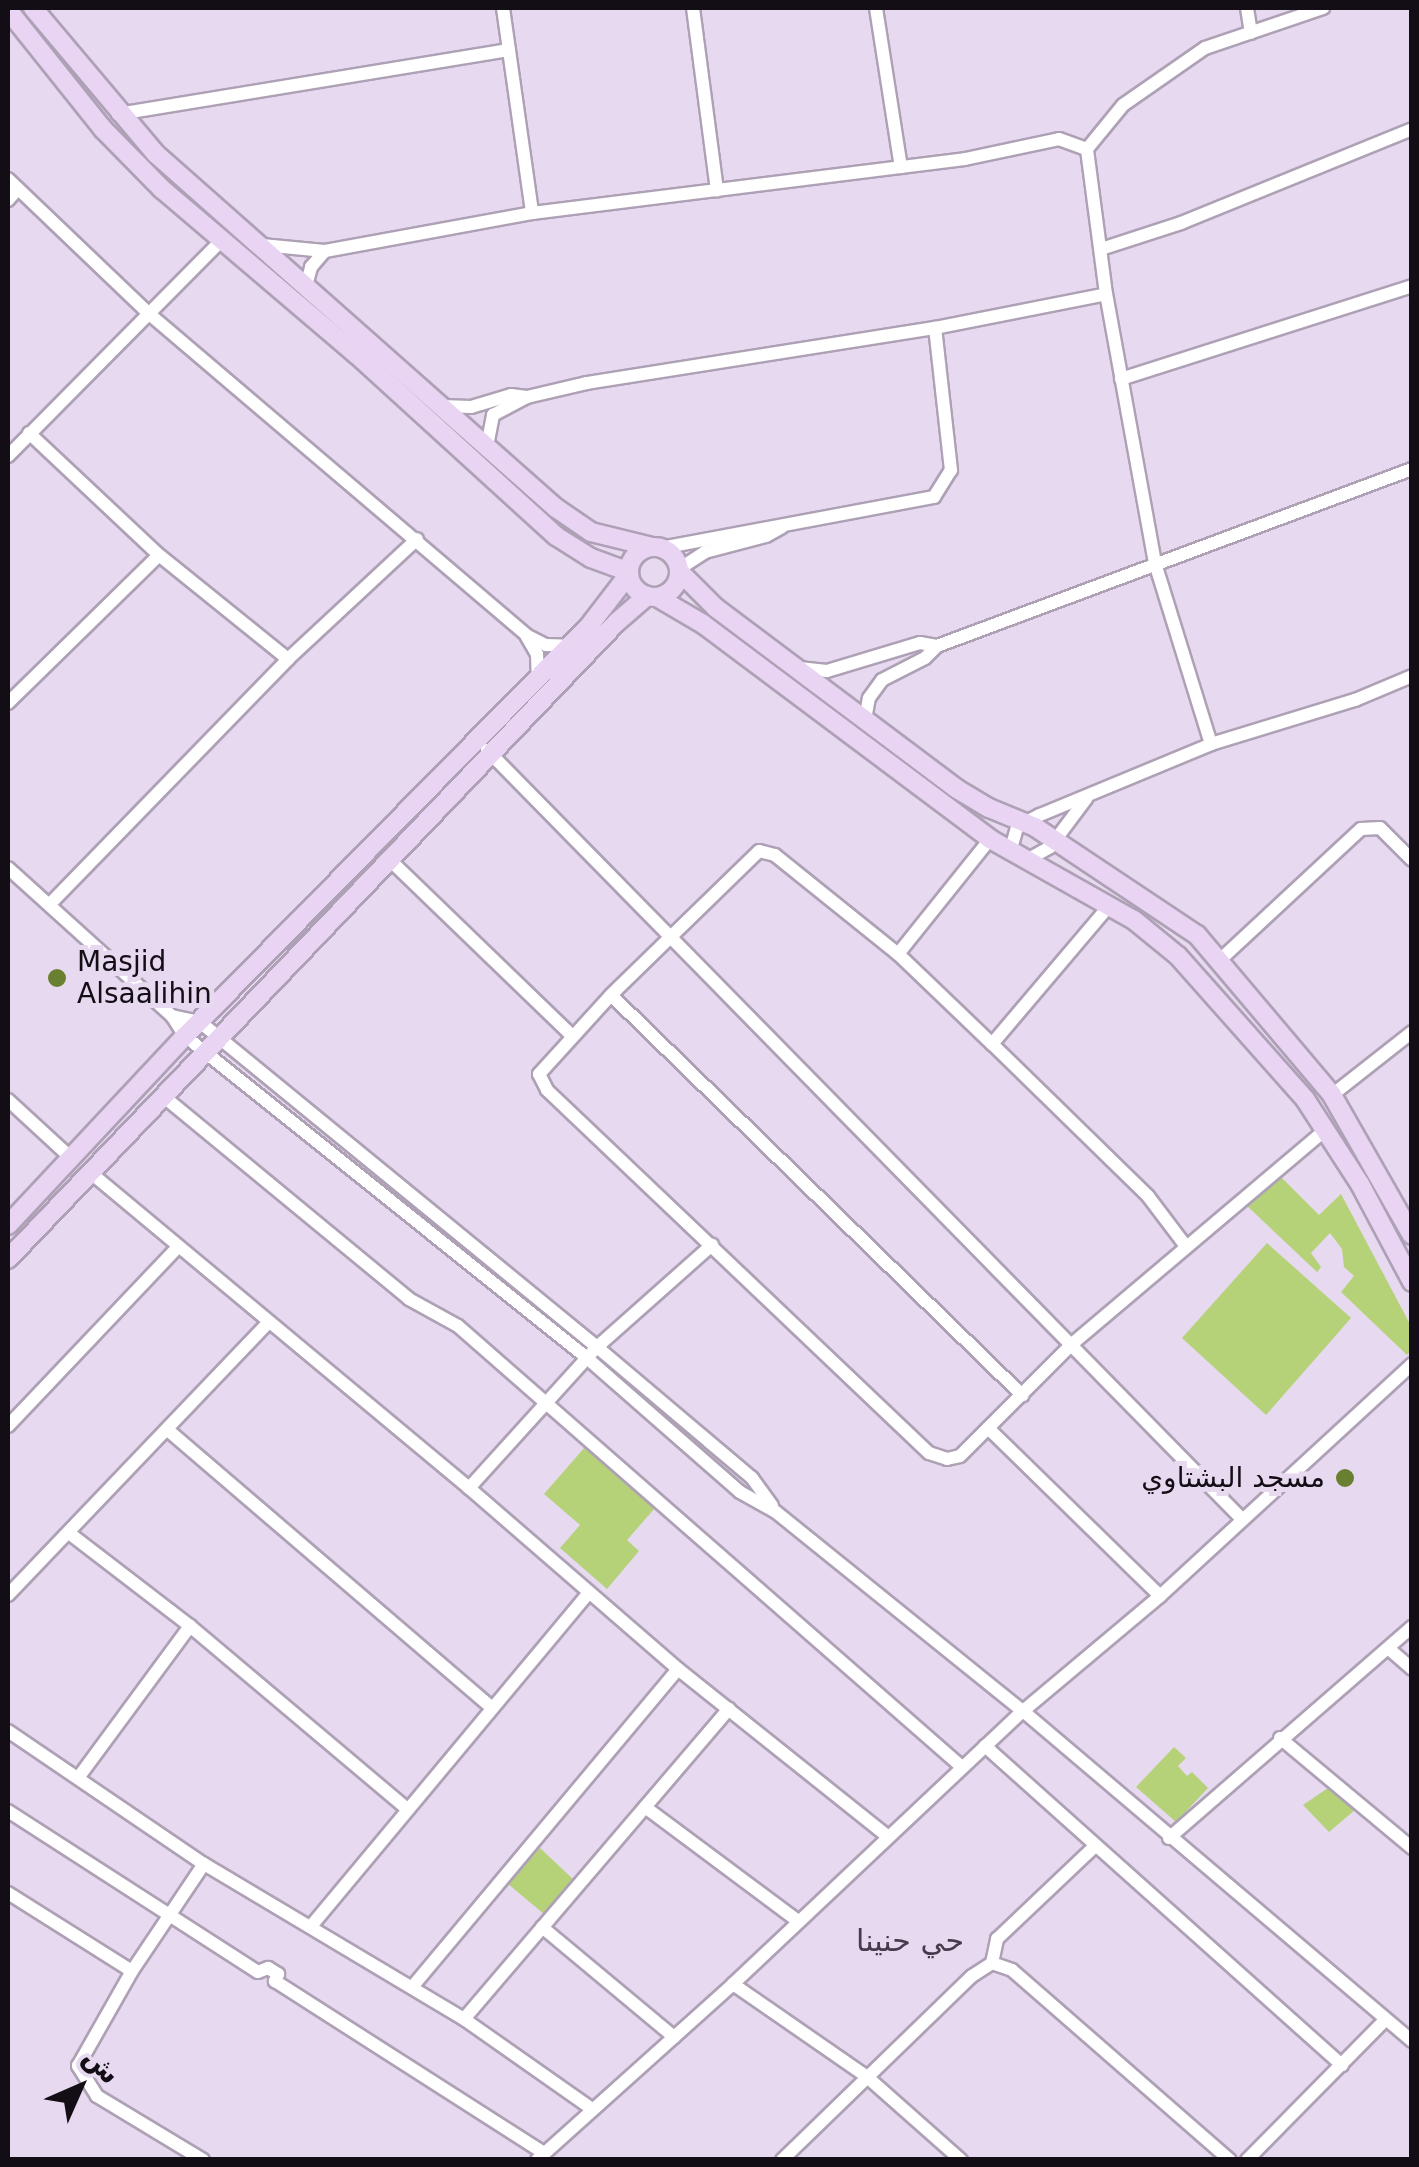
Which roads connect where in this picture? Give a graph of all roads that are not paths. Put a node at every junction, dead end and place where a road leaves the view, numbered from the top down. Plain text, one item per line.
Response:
1 (33, 8) edge
2 (502, 8) edge
3 (692, 8) edge
4 (876, 8) edge
5 (1247, 8) edge
6 (1323, 8) edge
7 (8, 10) edge
8 (1251, 33) junction
9 (509, 50) junction
10 (118, 114) junction
11 (1412, 129) edge
12 (1087, 149) junction
13 (900, 167) junction
14 (8, 179) edge
15 (18, 190) junction
16 (717, 190) junction
17 (8, 200) edge
18 (532, 213) junction
19 (222, 240) junction
20 (258, 244) junction
21 (1101, 249) junction
22 (324, 251) junction
23 (306, 286) junction
24 (1412, 286) edge
25 (1106, 294) junction
26 (146, 312) junction
27 (935, 328) junction
28 (1121, 379) junction
29 (527, 396) junction
30 (442, 406) junction
31 (29, 433) junction
32 (486, 446) junction
33 (8, 456) edge
34 (1412, 469) edge
35 (782, 527) junction
36 (417, 538) junction
37 (656, 548) junction
38 (159, 555) junction
39 (1155, 563) junction
40 (679, 570) junction
41 (629, 573) junction
42 (652, 596) junction
43 (526, 635) junction
44 (937, 646) junction
45 (576, 653) junction
46 (288, 659) junction
47 (798, 668) junction
48 (1412, 676) edge
49 (545, 684) junction
50 (8, 703) edge
51 (865, 720) junction
52 (476, 739) junction
53 (1212, 744) junction
54 (492, 755) junction
55 (1088, 797) junction
56 (1024, 822) junction
57 (990, 839) junction
58 (1054, 840) junction
59 (1018, 857) junction
60 (390, 860) junction
61 (1412, 860) edge
62 (8, 868) edge
63 (50, 904) junction
64 (1110, 905) junction
65 (672, 935) junction
66 (898, 954) junction
67 (1221, 959) junction
68 (612, 995) junction
69 (172, 1016) junction
70 (200, 1022) junction
71 (1412, 1032) edge
72 (185, 1036) junction
73 (572, 1036) junction
74 (212, 1044) junction
75 (992, 1044) junction
76 (1332, 1095) junction
77 (163, 1096) junction
78 (8, 1100) edge
79 (1326, 1128) junction
80 (71, 1158) junction
81 (91, 1173) junction
82 (8, 1224) edge
83 (1412, 1235) edge
84 (712, 1245) junction
85 (1185, 1245) junction
86 (178, 1247) junction
87 (8, 1260) edge
88 (1412, 1282) edge
89 (267, 1324) junction
90 (1072, 1344) junction
91 (598, 1347) junction
92 (587, 1358) junction
93 (1412, 1364) edge
94 (1022, 1395) junction
95 (544, 1402) junction
96 (8, 1426) edge
97 (988, 1428) junction
98 (169, 1430) junction
99 (469, 1488) junction
100 (776, 1512) junction
101 (1242, 1519) junction
102 (70, 1533) junction
103 (590, 1592) junction
104 (8, 1595) edge
105 (1160, 1596) junction
106 (190, 1626) junction
107 (1412, 1626) edge
108 (1388, 1648) junction
109 (678, 1669) junction
110 (1412, 1669) edge
111 (491, 1707) junction
112 (729, 1709) junction
113 (1023, 1711) junction
114 (8, 1730) edge
115 (1280, 1738) junction
116 (985, 1746) junction
117 (962, 1767) junction
118 (78, 1778) junction
119 (645, 1807) junction
120 (407, 1809) junction
121 (8, 1811) edge
122 (887, 1836) junction
123 (1169, 1838) junction
124 (1095, 1846) junction
125 (1412, 1848) edge
126 (204, 1864) junction
127 (8, 1892) edge
128 (169, 1917) junction
129 (798, 1921) junction
130 (312, 1925) junction
131 (542, 1926) junction
132 (992, 1963) junction
133 (132, 1972) junction
134 (733, 1984) junction
135 (413, 1986) junction
136 (464, 2018) junction
137 (1385, 2020) junction
138 (674, 2037) junction
139 (1412, 2041) edge
140 (1342, 2065) junction
141 (866, 2076) junction
142 (592, 2110) junction
143 (541, 2156) edge
144 (203, 2160) edge
145 (782, 2160) edge
146 (961, 2160) edge
147 (1230, 2160) edge
148 (1248, 2160) edge

1 - 10 street
2 - 9 street
3 - 16 street
4 - 13 street
5 - 8 street
6 - 8 street
7 - 19 street
8 - 12 street
9 - 10 street
9 - 18 street
10 - 20 street
11 - 21 street
12 - 13 street
12 - 21 street
13 - 16 street
14 - 15 street
15 - 17 street
15 - 26 street
16 - 18 street
18 - 22 street
19 - 26 street
19 - 41 street
20 - 22 street
20 - 23 street
21 - 25 street
22 - 23 street
23 - 30 street
24 - 28 street
25 - 27 street
25 - 28 street
26 - 31 street
26 - 36 street
27 - 29 street
27 - 35 street
28 - 39 street
29 - 30 street
29 - 32 street
30 - 32 street
31 - 33 street
31 - 38 street
32 - 37 street
34 - 39 street
35 - 37 street
35 - 40 street
36 - 43 street
36 - 46 street
37 - 40 street
37 - 41 street
38 - 46 street
38 - 50 street
39 - 44 street
39 - 53 street
40 - 42 street
40 - 47 street
41 - 42 street
41 - 45 street
42 - 45 street
42 - 57 street
43 - 45 street
43 - 49 street
44 - 47 street
44 - 51 street
45 - 49 street
46 - 63 street
47 - 51 street
48 - 53 street
49 - 52 street
49 - 54 street
51 - 56 street
52 - 54 street
52 - 70 street
53 - 55 street
54 - 60 street
54 - 65 street
55 - 56 street
55 - 58 street
56 - 58 street
56 - 59 street
57 - 59 street
57 - 66 street
58 - 59 street
58 - 67 street
59 - 64 street
60 - 73 street
60 - 74 street
61 - 67 street
62 - 63 street
63 - 69 street
64 - 75 street
64 - 79 street
65 - 66 street
65 - 68 street
65 - 90 street
66 - 75 street
67 - 76 street
68 - 73 street
68 - 94 street
69 - 70 street
69 - 72 street
70 - 72 street
70 - 74 street
71 - 76 street
72 - 74 street
72 - 80 street
73 - 84 street
74 - 77 street
74 - 91 street
74 - 92 street
75 - 85 street
76 - 83 street
77 - 81 street
77 - 95 street
78 - 80 street
79 - 85 street
79 - 88 street
80 - 82 street
81 - 86 street
81 - 87 street
84 - 91 street
84 - 97 street
85 - 90 street
86 - 89 street
86 - 96 street
89 - 98 street
89 - 99 street
90 - 94 street
90 - 101 street
91 - 92 street
91 - 100 street
92 - 95 street
92 - 100 street
93 - 101 street
94 - 97 street
95 - 99 street
95 - 117 street
97 - 105 street
98 - 102 street
98 - 111 street
99 - 103 street
100 - 113 street
101 - 105 street
102 - 104 street
102 - 106 street
103 - 109 street
103 - 111 street
105 - 113 street
106 - 118 street
106 - 120 street
107 - 108 street
108 - 110 street
108 - 115 street
109 - 112 street
109 - 135 street
111 - 120 street
112 - 119 street
112 - 122 street
113 - 116 street
113 - 123 street
114 - 118 street
115 - 123 street
115 - 125 street
116 - 117 street
116 - 124 street
117 - 122 street
118 - 126 street
119 - 129 street
119 - 131 street
120 - 130 street
121 - 128 street
122 - 129 street
123 - 137 street
124 - 132 street
124 - 140 street
126 - 128 street
126 - 130 street
127 - 133 street
128 - 133 street
128 - 143 street
129 - 134 street
130 - 135 street
131 - 136 street
131 - 138 street
132 - 141 street
132 - 147 street
133 - 144 street
134 - 138 street
134 - 141 street
135 - 136 street
136 - 142 street
137 - 139 street
137 - 140 street
138 - 142 street
140 - 148 street
141 - 145 street
141 - 146 street
142 - 143 street

